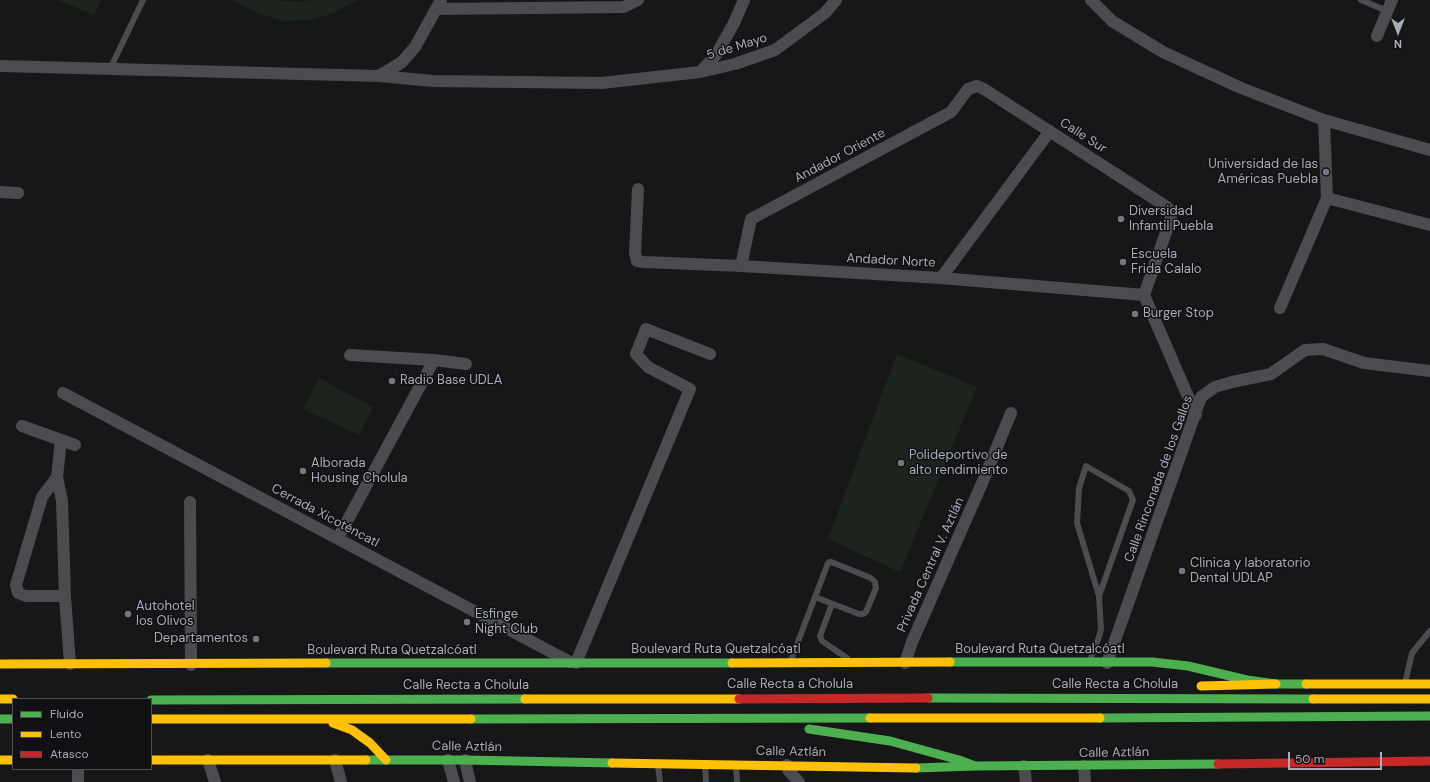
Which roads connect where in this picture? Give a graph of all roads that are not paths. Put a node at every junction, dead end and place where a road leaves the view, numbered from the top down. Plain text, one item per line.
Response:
1 (143, 0) edge
2 (638, 0) edge
3 (744, 0) edge
4 (836, 0) edge
5 (1091, 0) edge
6 (1361, 0) edge
7 (439, 5) edge
8 (1390, 6) edge
9 (1377, 36) dead end
10 (0, 66) edge
11 (110, 69) junction
12 (700, 72) junction
13 (379, 76) junction
14 (977, 86) joint
15 (1324, 120) junction
16 (1050, 131) junction
17 (1430, 150) edge
18 (638, 189) dead end
19 (0, 192) edge
20 (18, 193) dead end
21 (1327, 198) junction
22 (1430, 225) edge
23 (741, 266) junction
24 (941, 278) junction
25 (1144, 295) junction
26 (1280, 308) dead end
27 (710, 354) dead end
28 (350, 355) dead end
29 (434, 360) junction
30 (466, 364) dead end
31 (1430, 371) edge
32 (63, 393) dead end
33 (1012, 413) dead end
34 (1196, 415) junction
35 (22, 426) dead end
36 (61, 440) junction
37 (75, 445) dead end
38 (57, 478) junction
39 (190, 502) dead end
40 (338, 538) junction
41 (66, 596) junction
42 (1099, 596) junction
43 (815, 597) junction
44 (832, 604) junction
45 (1430, 631) edge
46 (1089, 662) junction
47 (1107, 662) junction
48 (575, 663) junction
49 (790, 663) junction
50 (855, 663) junction
51 (905, 663) junction
52 (0, 664) edge
53 (70, 664) junction
54 (191, 665) junction
55 (1276, 684) junction
56 (1405, 684) junction
57 (1430, 684) edge
58 (1193, 687) dead end
59 (1171, 689) dead end
60 (1114, 698) junction
61 (0, 699) edge
62 (12, 699) edge
63 (1430, 699) edge
64 (152, 700) edge
65 (1430, 716) edge
66 (790, 719) junction
67 (0, 720) edge
68 (12, 720) edge
69 (152, 720) edge
70 (325, 720) junction
71 (0, 760) edge
72 (12, 760) edge
73 (152, 760) edge
74 (208, 760) junction
75 (335, 760) junction
76 (386, 760) junction
77 (448, 760) junction
78 (465, 760) junction
79 (1430, 761) edge
80 (658, 764) junction
81 (704, 764) junction
82 (735, 764) junction
83 (787, 765) junction
84 (975, 766) junction
85 (1024, 766) junction
86 (1084, 766) junction
87 (78, 770) edge
88 (78, 782) edge
89 (215, 782) edge
90 (341, 782) edge
91 (454, 782) edge
92 (470, 782) edge
93 (660, 782) edge
94 (706, 782) edge
95 (737, 782) edge
96 (799, 782) edge
97 (1026, 782) edge
98 (1085, 782) edge

1 - 11 lane
2 - 7 street
3 - 12 street
4 - 12 street, 5 de Mayo
5 - 15 street
6 - 8 lane
7 - 13 street
8 - 9 street
10 - 11 street, 5 de Mayo
11 - 13 street, 5 de Mayo
12 - 13 street, 5 de Mayo
14 - 16 street, Calle Sur
14 - 23 street, Andador Oriente
15 - 17 street
15 - 21 street
16 - 24 street
16 - 25 street, Calle Sur
18 - 23 street, Andador Norte
19 - 20 street
21 - 22 street
21 - 26 street
23 - 24 street, Andador Norte
24 - 25 street, Andador Norte
25 - 34 street
27 - 48 street
28 - 29 street
29 - 30 street
29 - 40 street
31 - 34 street, Calle Rinconada de los Gallos
32 - 40 street, Cerrada Xicoténcatl
33 - 51 street, Privada Central V. Aztlán
34 - 47 street, Calle Rinconada de los Gallos
35 - 36 street
36 - 37 street
36 - 38 street
38 - 41 street
38 - 41 street
39 - 54 street
40 - 48 street, Cerrada Xicoténcatl
41 - 53 street
42 - 42 lane
42 - 46 lane
43 - 44 lane
43 - 44 lane
43 - 49 lane
44 - 50 lane
45 - 56 lane
46 - 47 main road, Boulevard Ruta Quetzalcóatl
46 - 51 main road, Boulevard Ruta Quetzalcóatl
47 - 55 main road, Boulevard Ruta Quetzalcóatl
48 - 49 main road, Boulevard Ruta Quetzalcóatl
48 - 54 main road, Boulevard Ruta Quetzalcóatl
49 - 50 main road, Boulevard Ruta Quetzalcóatl
50 - 51 main road, Boulevard Ruta Quetzalcóatl
52 - 53 main road, Boulevard Ruta Quetzalcóatl
53 - 54 main road, Boulevard Ruta Quetzalcóatl
55 - 56 main road, Boulevard Ruta Quetzalcóatl
55 - 58 main road
56 - 57 main road, Boulevard Ruta Quetzalcóatl
59 - 60 main road
60 - 63 main road, Calle Recta a Cholula
60 - 64 main road, Calle Recta a Cholula
61 - 62 main road
65 - 66 main road
66 - 70 main road
66 - 84 main road
67 - 68 main road
69 - 70 main road
70 - 76 main road
71 - 72 main road
73 - 74 main road, Calle Aztlán
74 - 75 main road, Calle Aztlán
74 - 89 street
75 - 76 main road, Calle Aztlán
75 - 90 street
76 - 77 main road, Calle Aztlán
77 - 78 main road, Calle Aztlán
77 - 91 street
78 - 80 main road, Calle Aztlán
78 - 92 street
79 - 86 main road, Calle Aztlán
80 - 81 main road, Calle Aztlán
80 - 93 lane
81 - 82 main road, Calle Aztlán
81 - 94 lane
82 - 83 main road, Calle Aztlán
82 - 95 lane
83 - 84 main road, Calle Aztlán
83 - 96 street
84 - 85 main road, Calle Aztlán
85 - 86 main road, Calle Aztlán
85 - 97 street
86 - 98 street
87 - 88 street

